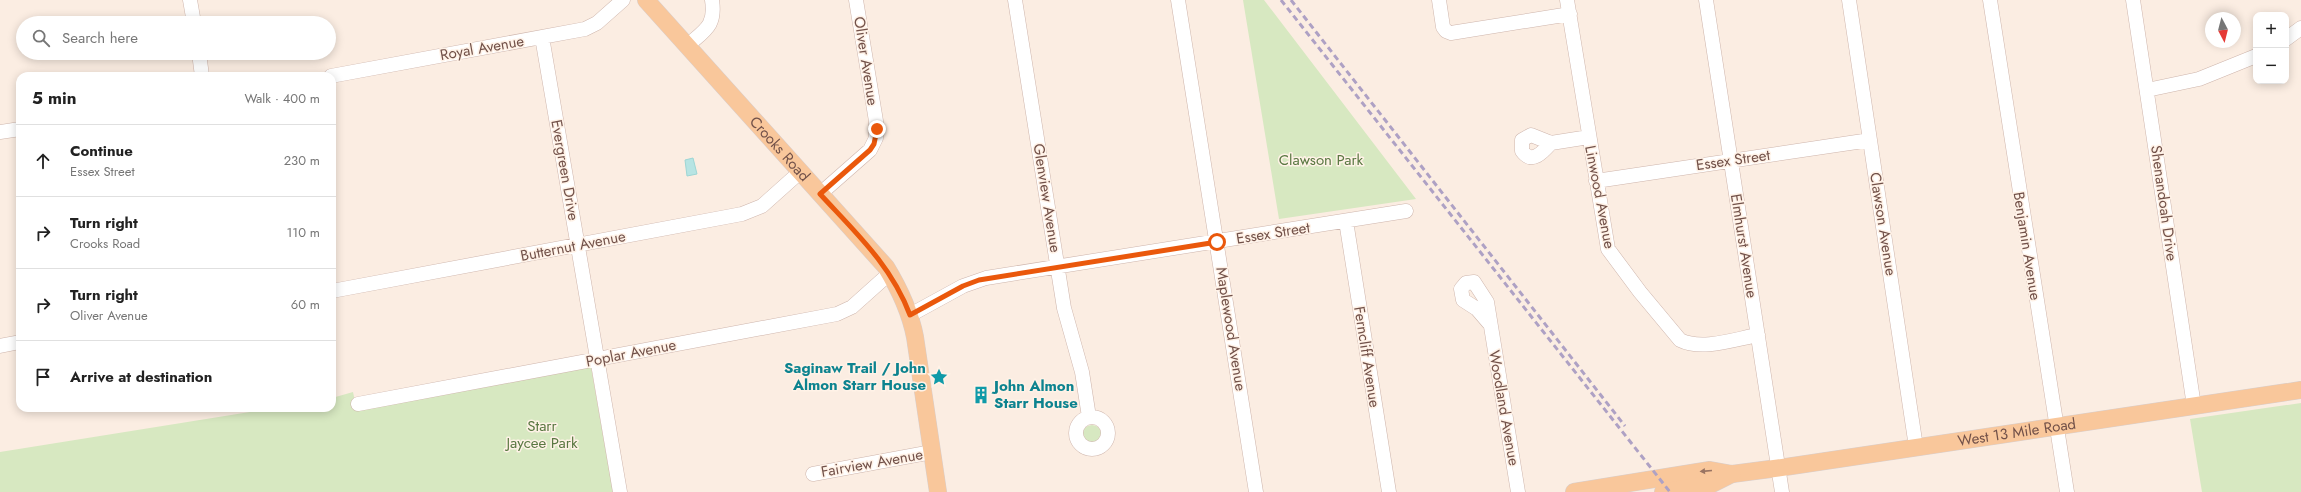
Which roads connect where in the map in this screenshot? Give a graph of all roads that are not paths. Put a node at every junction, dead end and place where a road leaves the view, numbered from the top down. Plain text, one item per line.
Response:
1 (190, 0) edge
2 (623, 0) edge
3 (646, 0) edge
4 (712, 0) edge
5 (856, 0) edge
6 (1015, 0) edge
7 (1178, 0) edge
8 (1439, 0) edge
9 (1706, 0) edge
10 (1849, 0) edge
11 (1990, 0) edge
12 (2134, 0) edge
13 (1568, 7) edge
14 (193, 16) edge
15 (2301, 28) edge
16 (542, 37) junction
17 (2289, 37) edge
18 (687, 46) junction
19 (2253, 57) edge
20 (200, 60) edge
21 (201, 72) edge
22 (336, 75) edge
23 (2147, 90) junction
24 (16, 130) edge
25 (0, 132) edge
26 (1589, 137) junction
27 (1870, 140) junction
28 (1551, 143) dead end
29 (1730, 160) junction
30 (800, 172) junction
31 (1596, 181) junction
32 (820, 194) junction
33 (1406, 211) dead end
34 (1346, 221) junction
35 (1217, 242) junction
36 (578, 245) junction
37 (1058, 267) junction
38 (890, 273) junction
39 (336, 289) edge
40 (910, 315) junction
41 (1490, 324) dead end
42 (1758, 335) junction
43 (16, 343) edge
44 (0, 346) edge
45 (598, 359) junction
46 (2301, 390) edge
47 (358, 404) dead end
48 (2194, 406) junction
49 (1090, 417) dead end
50 (2056, 427) junction
51 (1916, 447) junction
52 (932, 452) junction
53 (1778, 468) junction
54 (813, 474) dead end
55 (1732, 474) junction
56 (620, 492) edge
57 (938, 492) edge
58 (1256, 492) edge
59 (1389, 492) edge
60 (1518, 492) edge
61 (1574, 492) edge
62 (1663, 492) edge
63 (1782, 492) edge
64 (2066, 492) edge

1 - 14 street
2 - 16 street, Royal Avenue
3 - 18 main road, Crooks Road
4 - 18 street
5 - 32 street, Oliver Avenue
6 - 37 street, Glenview Avenue
7 - 35 street, Maplewood Avenue
8 - 13 street
9 - 29 street, Elmhurst Avenue
10 - 27 street, Clawson Avenue
11 - 50 street, Benjamin Avenue
12 - 23 street, Shenandoah Drive
13 - 26 street, Linwood Avenue
15 - 17 street
16 - 22 street, Royal Avenue
16 - 36 street, Evergreen Drive
18 - 30 main road, Crooks Road
19 - 23 street
20 - 21 street
23 - 48 street, Shenandoah Drive
24 - 25 street
26 - 28 street
26 - 31 street, Linwood Avenue
27 - 29 street, Essex Street
27 - 51 street, Clawson Avenue
29 - 31 street, Essex Street
29 - 42 street, Elmhurst Avenue
30 - 32 main road, Crooks Road
30 - 36 street, Butternut Avenue
31 - 42 street, Linwood Avenue
32 - 38 main road, Crooks Road
33 - 34 street, Essex Street
34 - 35 street, Essex Street
34 - 59 street, Ferncliff Avenue
35 - 37 street, Essex Street
35 - 58 street, Maplewood Avenue
36 - 39 street, Butternut Avenue
36 - 45 street, Evergreen Drive
37 - 40 street, Essex Street
37 - 49 street, Glenview Avenue
38 - 40 main road, Crooks Road
38 - 45 street, Poplar Avenue
40 - 52 main road, Crooks Road
41 - 60 street, Woodland Avenue
42 - 53 street, Elmhurst Avenue
43 - 44 street
45 - 47 street, Poplar Avenue
45 - 56 street, Evergreen Drive
46 - 48 main road, West 13 Mile Road
48 - 50 main road, West 13 Mile Road
50 - 51 main road, West 13 Mile Road
50 - 64 street, Benjamin Avenue
51 - 53 main road, West 13 Mile Road
52 - 54 street, Fairview Avenue
52 - 57 main road, Crooks Road
53 - 55 main road, West 13 Mile Road
53 - 63 street, Elmhurst Avenue
55 -> 61 main road, West 13 Mile Road
55 - 62 main road, West 13 Mile Road

